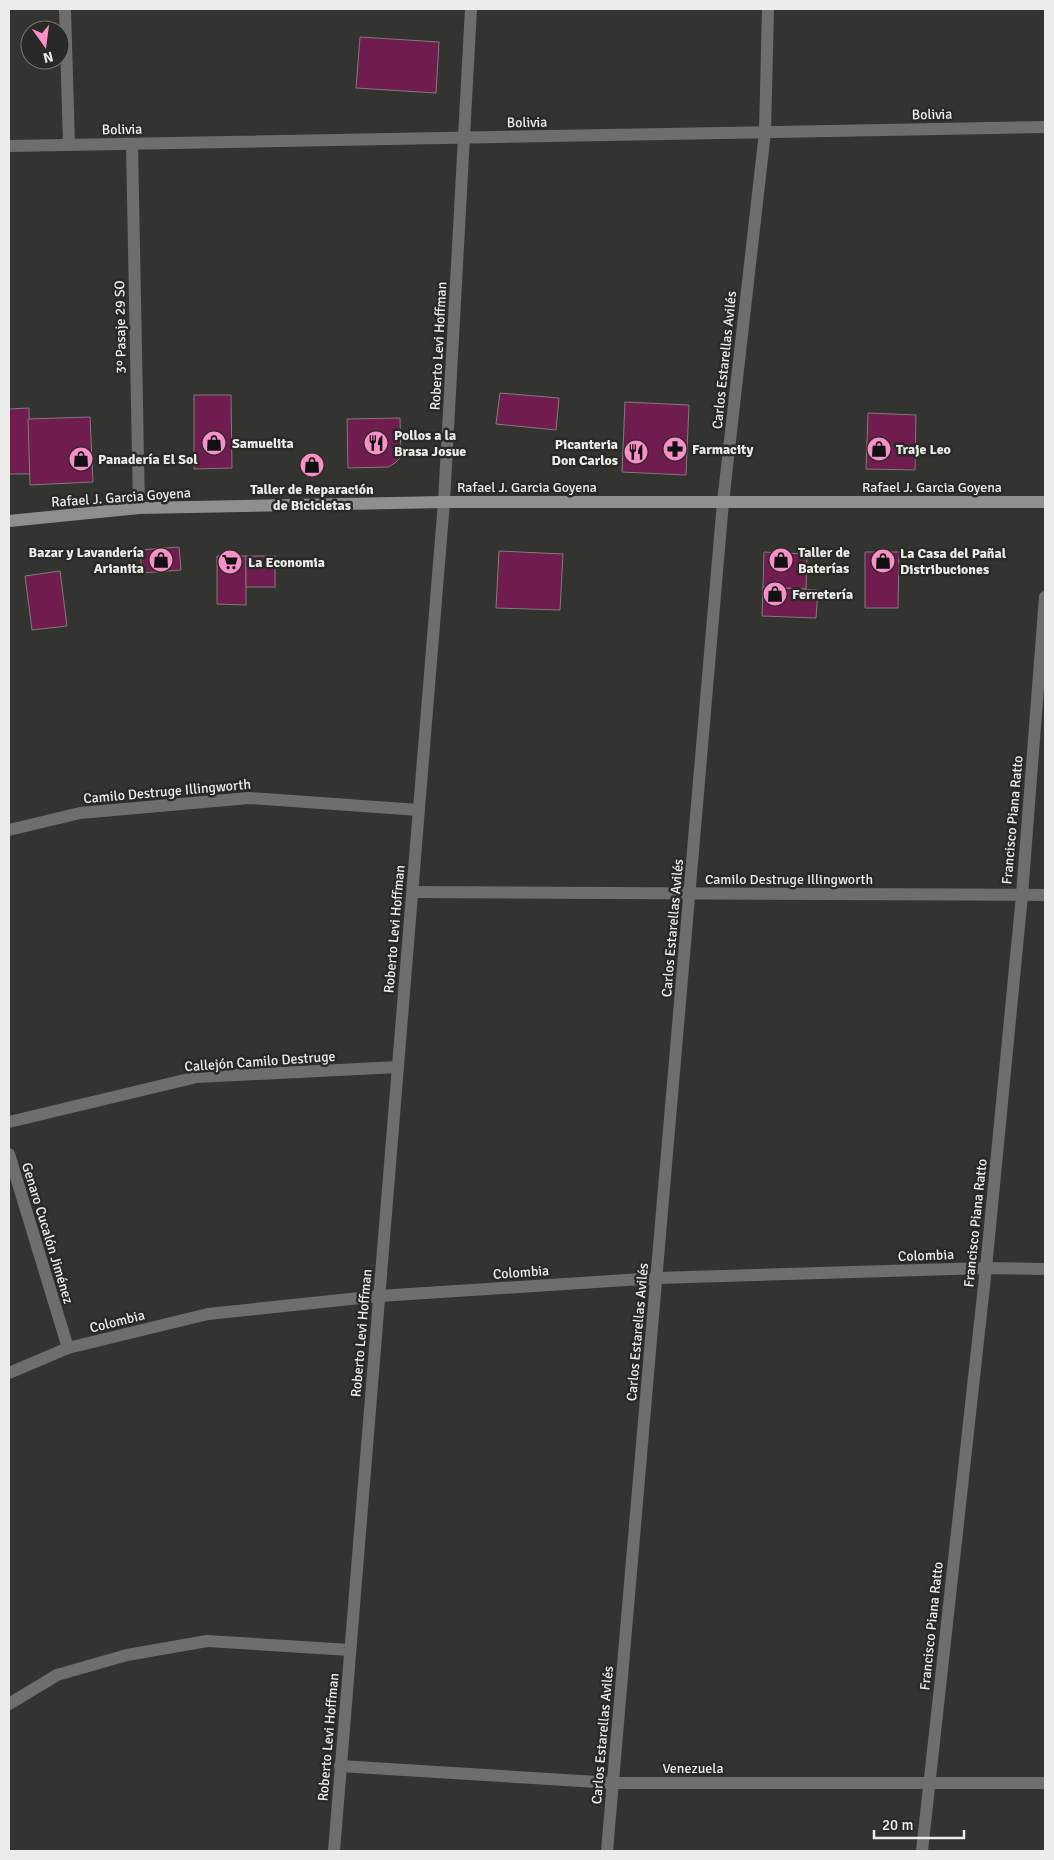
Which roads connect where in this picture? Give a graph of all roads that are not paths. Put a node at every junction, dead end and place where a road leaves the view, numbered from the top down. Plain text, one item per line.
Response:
1 (64, 9) edge
2 (471, 9) edge
3 (768, 9) edge
4 (1045, 127) edge
5 (765, 132) junction
6 (464, 138) junction
7 (132, 144) junction
8 (69, 145) junction
9 (9, 146) edge
10 (444, 502) junction
11 (723, 502) junction
12 (1045, 502) edge
13 (139, 508) junction
14 (9, 521) edge
15 (1045, 597) edge
16 (419, 810) junction
17 (9, 830) edge
18 (412, 892) junction
19 (690, 894) junction
20 (1022, 895) junction
21 (1045, 895) edge
22 (398, 1067) junction
23 (9, 1122) edge
24 (9, 1154) edge
25 (986, 1268) junction
26 (1045, 1268) edge
27 (657, 1278) junction
28 (379, 1296) junction
29 (68, 1348) junction
30 (9, 1372) edge
31 (350, 1650) junction
32 (9, 1704) edge
33 (340, 1766) junction
34 (613, 1783) junction
35 (929, 1783) junction
36 (1045, 1783) edge
37 (334, 1851) edge
38 (607, 1851) edge
39 (922, 1851) edge

1 - 8 street
2 - 6 street, Roberto Levi Hoffman
3 - 5 street, Carlos Estarellas Avilés
4 - 5 street, Bolivia
5 - 6 street, Bolivia
5 - 11 street, Carlos Estarellas Avilés
6 - 7 street, Bolivia
6 - 10 street, Roberto Levi Hoffman
7 - 8 street, Bolivia
7 - 13 street, 3º Pasaje 29 SO
8 - 9 street, Bolivia
10 - 11 street, Rafael J. Garcia Goyena
10 - 13 street, Rafael J. Garcia Goyena
10 - 16 street, Roberto Levi Hoffman
11 - 12 street, Rafael J. Garcia Goyena
11 - 19 street, Carlos Estarellas Avilés
13 - 14 street, Rafael J. Garcia Goyena
15 - 20 street, Francisco Piana Ratto
16 - 17 street, Camilo Destruge Illingworth
16 - 18 street, Roberto Levi Hoffman
18 - 19 street, Camilo Destruge Illingworth
18 - 22 street, Roberto Levi Hoffman
19 - 20 street, Camilo Destruge Illingworth
19 - 27 street, Carlos Estarellas Avilés
20 - 21 street, Camilo Destruge Illingworth
20 - 25 street, Francisco Piana Ratto
22 - 23 street, Callejón Camilo Destruge
22 - 28 street, Roberto Levi Hoffman
24 - 29 street, Genaro Cucalón Jiménez
25 - 26 street, Colombia
25 - 27 street, Colombia
25 - 35 street, Francisco Piana Ratto
27 - 28 street, Colombia
27 - 34 street, Carlos Estarellas Avilés
28 - 29 street, Colombia
28 - 31 street, Roberto Levi Hoffman
29 - 30 street, Colombia
31 - 32 street
31 - 33 street, Roberto Levi Hoffman
33 - 34 street, Venezuela
33 - 37 street, Roberto Levi Hoffman
34 - 35 street, Venezuela
34 - 38 street, Carlos Estarellas Avilés
35 - 36 street, Venezuela
35 - 39 street, Francisco Piana Ratto

